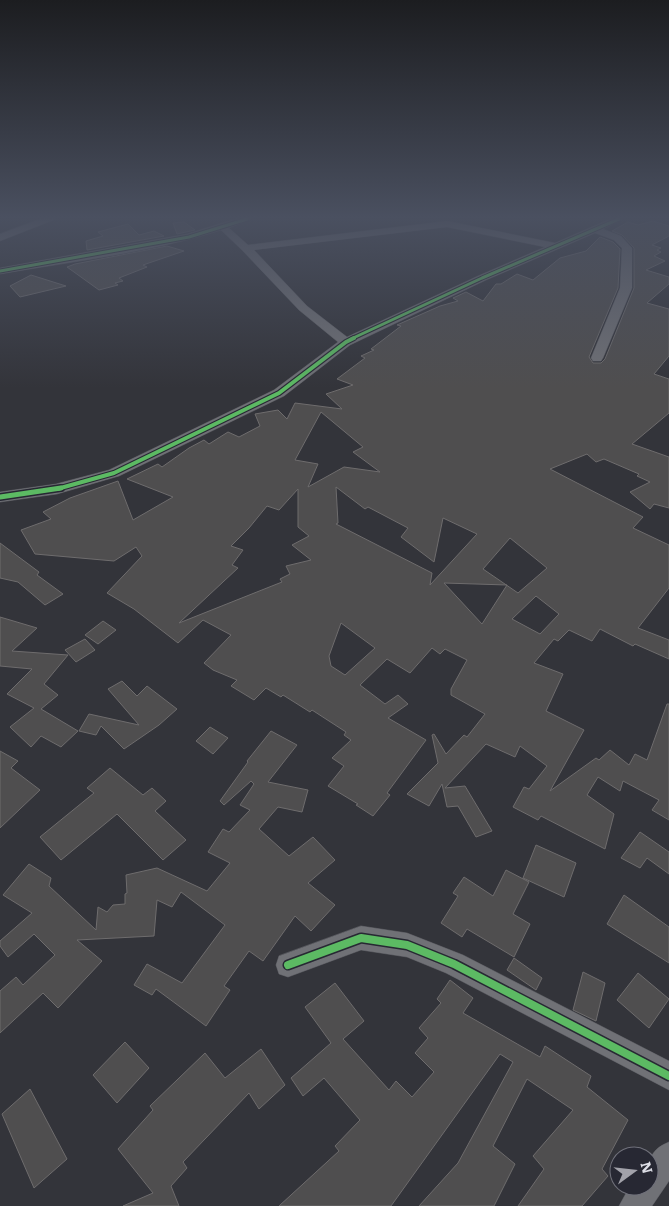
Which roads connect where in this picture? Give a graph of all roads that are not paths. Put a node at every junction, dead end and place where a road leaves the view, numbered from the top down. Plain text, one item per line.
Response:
1 (272, 275) edge
2 (492, 275) edge
3 (626, 275) edge
4 (346, 342) junction
5 (597, 358) dead end
6 (0, 497) edge
7 (288, 965) dead end
8 (669, 1076) edge
9 (669, 1156) edge
10 (659, 1170) edge

1 - 4 street
2 - 4 street
3 - 5 street
4 - 6 street
7 - 8 street
9 - 10 street

